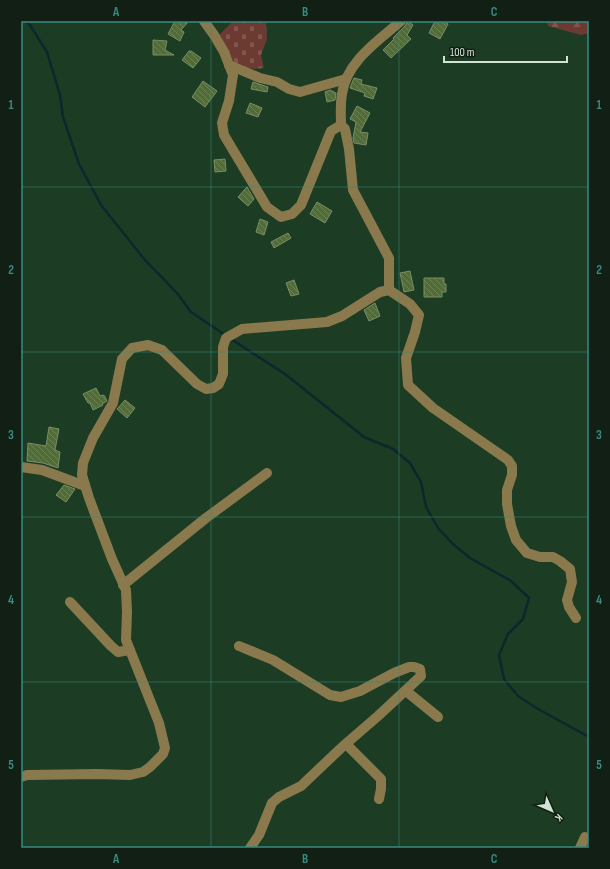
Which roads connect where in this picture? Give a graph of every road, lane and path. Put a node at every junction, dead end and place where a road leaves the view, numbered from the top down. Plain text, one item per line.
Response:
1 (204, 21) edge
2 (401, 21) edge
3 (229, 65) junction
4 (346, 79) junction
5 (341, 125) junction
6 (389, 290) junction
7 (21, 467) edge
8 (268, 473) dead end
9 (85, 486) junction
10 (123, 585) junction
11 (70, 602) dead end
12 (576, 618) dead end
13 (240, 646) dead end
14 (130, 650) junction
15 (406, 691) junction
16 (438, 717) dead end
17 (346, 744) junction
18 (21, 777) edge
19 (379, 799) dead end
20 (585, 837) dead end
21 (250, 848) edge
22 (580, 848) edge

1 - 3 street
2 - 4 street
3 - 4 street
3 - 5 street
4 - 5 street
5 - 6 street
6 - 9 street
6 - 12 street
7 - 9 street
8 - 10 street
9 - 10 street
10 - 14 street
11 - 14 street
13 - 15 street
14 - 18 street
15 - 16 street
15 - 17 street
17 - 19 street
17 - 21 street
20 - 22 street

